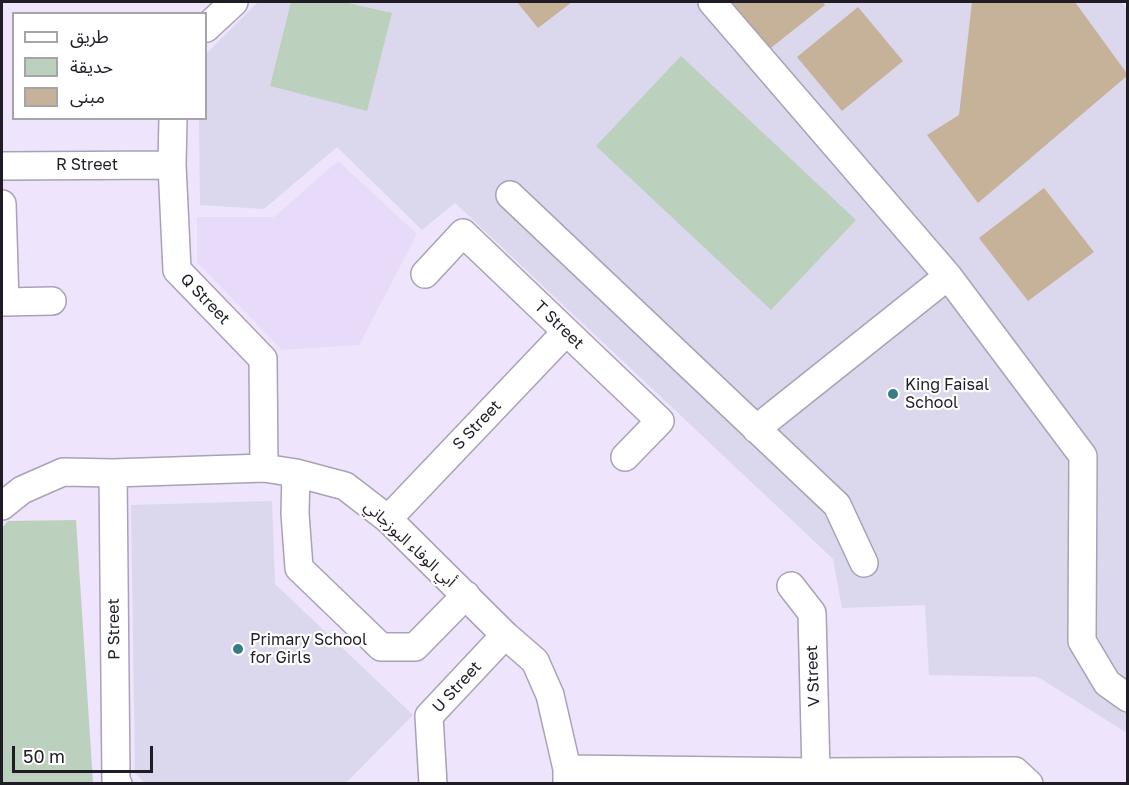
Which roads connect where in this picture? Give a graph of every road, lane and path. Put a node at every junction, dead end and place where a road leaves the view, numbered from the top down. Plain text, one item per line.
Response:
1 (234, 2) edge
2 (712, 2) edge
3 (207, 27) edge
4 (173, 120) edge
5 (172, 165) junction
6 (2, 166) edge
7 (510, 195) dead end
8 (2, 204) edge
9 (425, 274) dead end
10 (948, 276) junction
11 (52, 301) dead end
12 (566, 332) junction
13 (756, 429) junction
14 (625, 457) dead end
15 (264, 468) junction
16 (113, 473) junction
17 (296, 473) junction
18 (2, 506) edge
19 (388, 519) junction
20 (864, 563) dead end
21 (791, 586) dead end
22 (466, 595) junction
23 (506, 635) junction
24 (1128, 698) edge
25 (816, 772) junction
26 (567, 776) edge
27 (118, 783) edge
28 (433, 783) edge
29 (1029, 783) edge

1 - 3 street
2 - 10 street
4 - 5 street, Q Street
5 - 6 street, R Street
5 - 15 street, Q Street
7 - 13 street
8 - 11 street
9 - 12 street, T Street
10 - 13 street
10 - 24 street
12 - 14 street, T Street
12 - 19 street, S Street
13 - 20 street
15 - 16 street, أبي الوفاء البوزجاني
15 - 17 street, أبي الوفاء البوزجاني
16 - 18 street, أبي الوفاء البوزجاني
16 - 27 street, P Street
17 - 19 street, أبي الوفاء البوزجاني
17 - 22 street
19 - 22 street, أبي الوفاء البوزجاني
21 - 25 street, V Street
22 - 23 street, أبي الوفاء البوزجاني
23 - 26 street, أبي الوفاء البوزجاني
23 - 28 street, U Street
25 - 26 street
25 - 29 street

